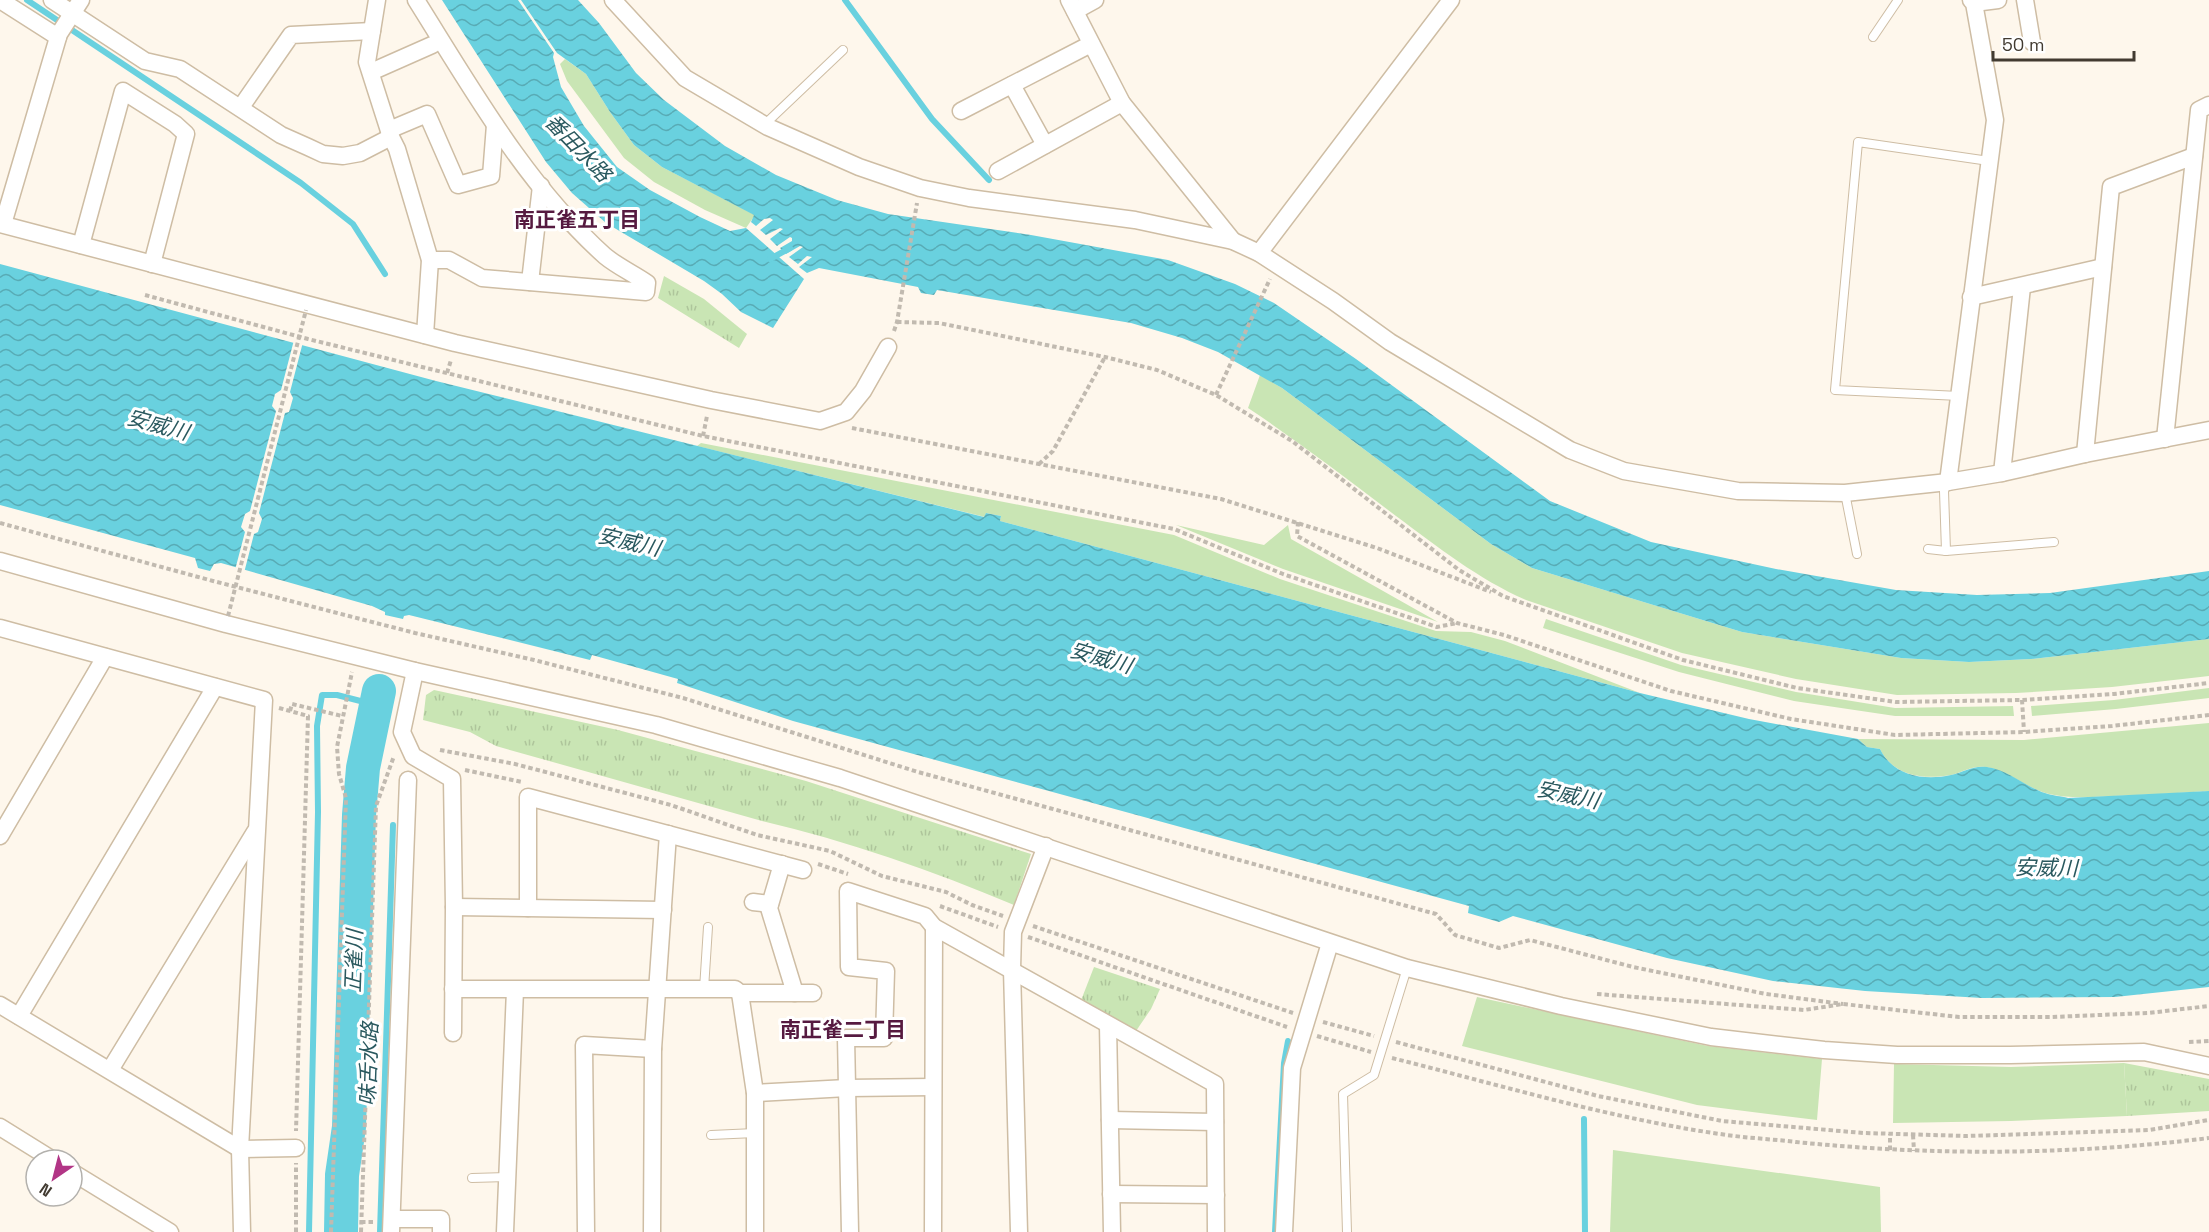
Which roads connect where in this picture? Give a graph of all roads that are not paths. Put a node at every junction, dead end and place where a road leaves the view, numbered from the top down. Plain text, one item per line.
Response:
1 (0, 0) edge
2 (52, 0) edge
3 (377, 0) edge
4 (416, 0) edge
5 (613, 0) edge
6 (1095, 0) edge
7 (1451, 0) edge
8 (1898, 0) edge
9 (1998, 0) edge
10 (2025, 0) edge
11 (1972, 2) edge
12 (1072, 5) edge
13 (68, 21) edge
14 (372, 31) junction
15 (1873, 37) dead end
16 (2032, 42) dead end
17 (1092, 44) junction
18 (432, 45) dead end
19 (843, 50) dead end
20 (371, 72) junction
21 (1012, 85) junction
22 (1122, 103) junction
23 (2209, 105) edge
24 (241, 107) junction
25 (961, 111) dead end
26 (495, 125) junction
27 (764, 125) junction
28 (390, 134) junction
29 (1045, 145) junction
30 (2194, 156) junction
31 (1989, 160) junction
32 (998, 171) dead end
33 (541, 186) junction
34 (1, 224) edge
35 (1233, 241) junction
36 (81, 245) junction
37 (1258, 253) junction
38 (430, 261) junction
39 (152, 264) junction
40 (2103, 267) junction
41 (530, 282) junction
42 (2022, 287) junction
43 (1971, 297) junction
44 (426, 335) junction
45 (888, 347) dead end
46 (1959, 396) junction
47 (2209, 430) edge
48 (2165, 439) junction
49 (2085, 454) junction
50 (2002, 473) junction
51 (1948, 482) junction
52 (1845, 493) junction
53 (2054, 542) dead end
54 (1928, 549) dead end
55 (1946, 551) junction
56 (1857, 554) dead end
57 (0, 561) edge
58 (0, 628) edge
59 (105, 657) junction
60 (415, 671) junction
61 (215, 687) junction
62 (408, 780) dead end
63 (256, 831) junction
64 (668, 834) junction
65 (0, 836) edge
66 (1046, 846) junction
67 (782, 864) junction
68 (803, 870) dead end
69 (454, 907) junction
70 (528, 908) junction
71 (663, 910) junction
72 (708, 927) dead end
73 (934, 927) junction
74 (1330, 943) junction
75 (1407, 968) junction
76 (1012, 969) junction
77 (453, 989) junction
78 (704, 989) junction
79 (515, 990) junction
80 (657, 990) junction
81 (740, 993) junction
82 (795, 993) junction
83 (813, 993) dead end
84 (0, 1005) edge
85 (19, 1016) junction
86 (1108, 1025) junction
87 (453, 1033) dead end
88 (653, 1048) junction
89 (2209, 1066) edge
90 (110, 1070) junction
91 (933, 1087) junction
92 (847, 1088) junction
93 (755, 1093) junction
94 (1110, 1120) junction
95 (1215, 1122) junction
96 (0, 1127) edge
97 (755, 1133) junction
98 (711, 1135) dead end
99 (34, 1148) edge
100 (296, 1148) road end
101 (240, 1149) junction
102 (507, 1177) junction
103 (472, 1178) dead end
104 (84, 1179) edge
105 (1111, 1194) junction
106 (1216, 1195) junction
107 (392, 1225) edge
108 (170, 1232) edge
109 (242, 1232) edge
110 (441, 1232) edge
111 (505, 1232) edge
112 (586, 1232) edge
113 (652, 1232) edge
114 (755, 1232) edge
115 (850, 1232) edge
116 (933, 1232) edge
117 (1019, 1232) edge
118 (1112, 1232) edge
119 (1216, 1232) edge
120 (1284, 1232) edge
121 (1347, 1232) edge

1 - 13 street
2 - 13 street
3 - 14 street
4 - 26 street
5 - 27 street
6 - 12 street
7 - 37 street
8 - 15 lane
9 - 11 street
10 - 16 street
11 - 31 street
12 - 17 street
13 - 24 street
13 - 34 street
14 - 20 street
14 - 24 street
17 - 21 street
17 - 22 street
18 - 20 street
19 - 27 lane
20 - 28 street
21 - 25 street
21 - 29 street
22 - 29 street
22 - 35 street
23 - 30 street
24 - 28 street
26 - 28 street
26 - 33 street
27 - 35 street
28 - 38 street
29 - 32 street
30 - 40 street
30 - 48 street
31 - 43 street
31 - 46 lane
33 - 41 street
33 - 41 street
34 - 36 street
35 - 37 street
36 - 39 street
36 - 39 street
37 - 52 street
38 - 41 street
38 - 44 street
39 - 44 street
40 - 42 street
40 - 49 street
42 - 43 street
42 - 50 street
43 - 46 street
44 - 45 street
46 - 51 street
47 - 48 street
48 - 49 street
49 - 50 street
50 - 51 street
51 - 52 street
51 - 55 lane
52 - 56 lane
53 - 55 lane
54 - 55 lane
57 - 60 street
58 - 59 street
59 - 61 street
59 - 65 street
60 - 66 street
60 - 69 street
61 - 63 street
61 - 85 street
62 - 107 street
63 - 90 street
63 - 101 street
64 - 67 street
64 - 70 street
64 - 71 street
66 - 74 street
66 - 76 street
67 - 68 street
67 - 82 street
69 - 70 street
69 - 77 street
70 - 71 street
71 - 80 street
72 - 78 lane
73 - 76 street
73 - 91 street
73 - 92 street
74 - 75 street
74 - 120 street
75 - 89 street
75 - 121 lane
76 - 86 street
76 - 117 street
77 - 79 street
77 - 87 street
78 - 80 street
78 - 81 street
79 - 80 street
79 - 102 street
80 - 88 street
81 - 82 street
81 - 93 street
82 - 83 street
84 - 85 street
85 - 90 street
86 - 94 street
86 - 95 street
88 - 112 street
88 - 113 street
90 - 101 street
91 - 92 street
91 - 116 street
92 - 93 street
92 - 115 street
93 - 97 street
94 - 95 street
94 - 105 street
95 - 106 street
96 - 99 street
97 - 98 lane
97 - 114 street
100 - 101 street
101 - 109 street
102 - 103 lane
102 - 111 street
104 - 108 street
105 - 106 street
105 - 118 street
106 - 119 street
107 - 110 street

